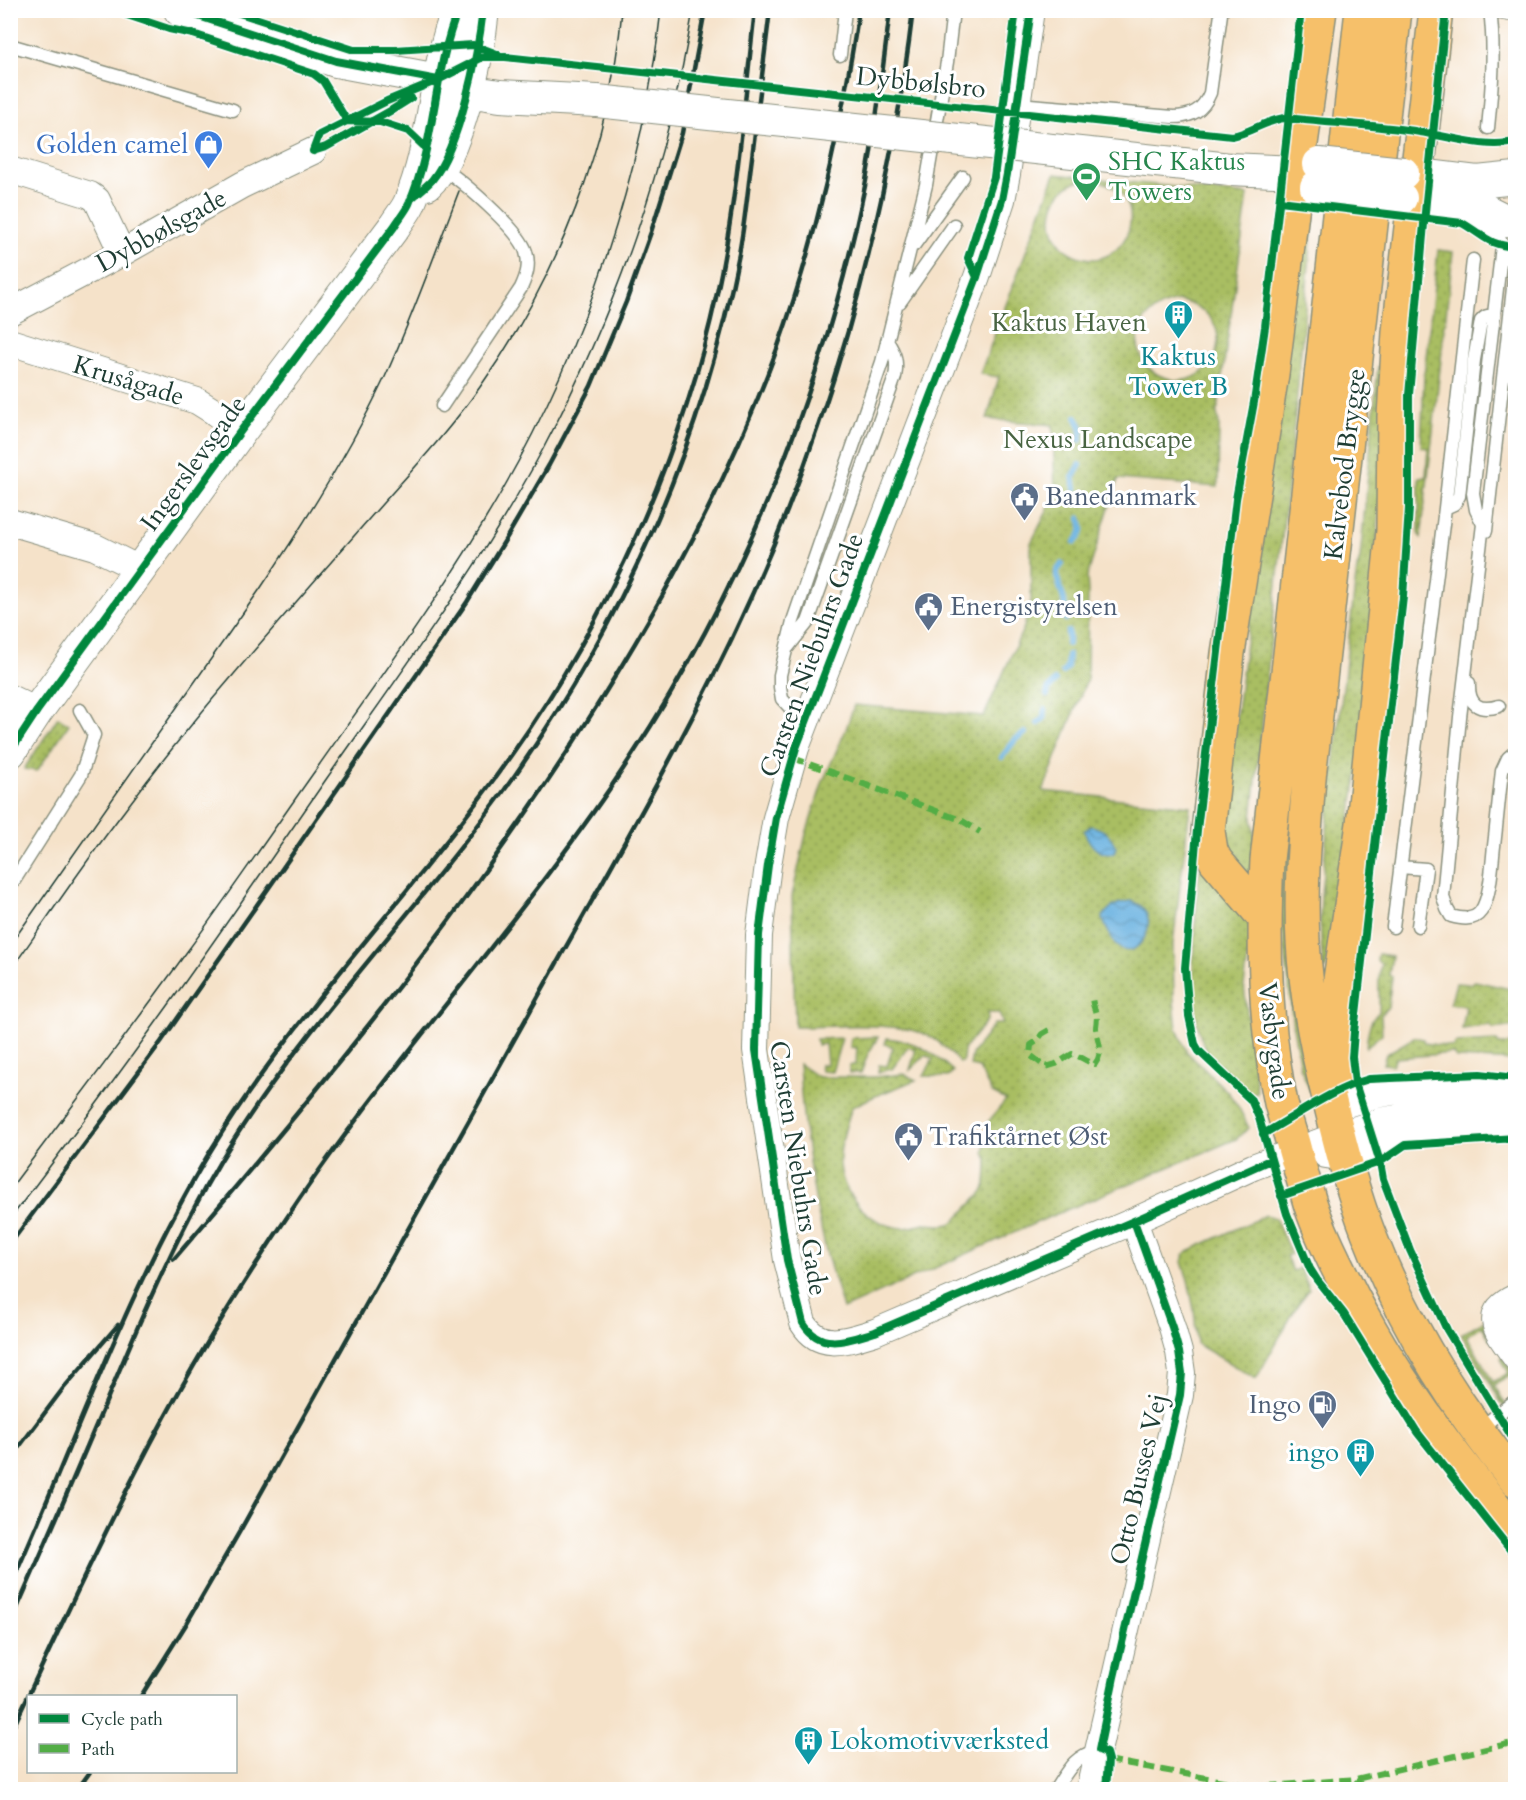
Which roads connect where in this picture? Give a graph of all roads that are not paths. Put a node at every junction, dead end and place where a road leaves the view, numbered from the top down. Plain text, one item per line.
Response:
1 (180, 10) edge
2 (459, 10) edge
3 (483, 10) edge
4 (845, 10) edge
5 (953, 10) edge
6 (1031, 10) edge
7 (1320, 10) edge
8 (1362, 10) edge
9 (1395, 10) edge
10 (1436, 10) edge
11 (1490, 10) edge
12 (1503, 10) edge
13 (1515, 12) edge
14 (1221, 14) dead end
15 (10, 45) edge
16 (840, 55) dead end
17 (438, 80) junction
18 (469, 85) junction
19 (1018, 104) junction
20 (233, 110) dead end
21 (1488, 128) dead end
22 (1422, 132) junction
23 (313, 151) dead end
24 (440, 167) junction
25 (10, 170) edge
26 (1515, 172) edge
27 (1310, 175) junction
28 (963, 177) dead end
29 (1515, 178) edge
30 (1409, 187) junction
31 (411, 199) junction
32 (1452, 204) junction
33 (1515, 222) edge
34 (954, 225) dead end
35 (909, 251) junction
36 (122, 253) junction
37 (1473, 260) dead end
38 (1515, 261) edge
39 (895, 308) junction
40 (10, 312) edge
41 (1494, 316) junction
42 (10, 342) edge
43 (442, 406) dead end
44 (240, 432) junction
45 (1445, 508) junction
46 (10, 522) edge
47 (141, 570) junction
48 (24, 705) edge
49 (1500, 706) dead end
50 (80, 710) dead end
51 (805, 724) junction
52 (1515, 751) edge
53 (10, 752) edge
54 (1400, 867) junction
55 (10, 887) edge
56 (1264, 917) junction
57 (1302, 918) joint
58 (1418, 926) dead end
59 (1393, 927) dead end
60 (1515, 1094) edge
61 (1515, 1111) edge
62 (1515, 1121) edge
63 (1338, 1134) junction
64 (1295, 1150) junction
65 (1134, 1221) junction
66 (1515, 1297) edge
67 (1515, 1358) edge
68 (1515, 1400) edge
69 (1477, 1431) junction
70 (1515, 1480) edge
71 (1515, 1532) edge
72 (1099, 1750) junction
73 (1055, 1790) edge
74 (1089, 1790) edge

1 - 17 street, Dybbølsbro
2 - 17 street, Ingerslevsgade
3 - 18 street, Ingerslevsgade
4 - 16 lane
5 - 35 lane
6 - 19 street, Carsten Niebuhrs Gade
7 - 27 main road
8 - 56 main road, Kalvebod Brygge
9 - 57 main road, Kalvebod Brygge
10 - 22 main road
11 - 21 lane
12 - 13 street
14 - 19 lane
15 - 20 lane
17 - 18 street, Dybbølsbro
17 - 31 street, Ingerslevsgade
18 - 24 street, Ingerslevsgade
18 - 27 street, Dybbølsbro, bridge
19 - 51 street, Carsten Niebuhrs Gade
22 - 26 street
22 - 30 main road
23 - 36 street, Dybbølsgade
24 - 31 street, Ingerslevsgade
24 - 43 lane
25 - 36 street
27 - 30 street, Dybbølsbro, bridge
27 - 56 main road
28 - 35 lane
29 - 30 street, Dybbølsbro
30 - 32 street, Dybbølsbro
30 - 63 main road
31 - 44 street, Ingerslevsgade
32 - 33 street, Dybbølsbro
32 - 41 lane
34 - 39 lane
35 - 39 lane
36 - 40 street, Dybbølsgade
37 - 45 lane
38 - 49 lane
39 - 51 lane
41 - 45 lane
41 - 52 lane
42 - 44 street, Krusågade
44 - 47 street, Ingerslevsgade
45 - 54 lane
46 - 47 street
47 - 48 street, Ingerslevsgade
48 - 53 street, Ingerslevsgade
50 - 55 lane
51 - 65 street, Carsten Niebuhrs Gade
54 - 58 lane
54 - 59 lane
56 - 64 main road, Vasbygade
57 - 63 main road, Vasbygade
60 - 63 street
61 - 63 street
62 - 63 street
63 - 64 street, Carsten Niebuhrs Gade
63 - 69 main road, Vasbygade
64 - 65 street, Carsten Niebuhrs Gade
64 - 71 main road, Vasbygade
65 - 72 street, Otto Busses Vej
66 - 67 street
68 - 69 lane
69 - 70 main road, Vasbygade
72 - 73 lane
72 - 74 street, Otto Busses Vej

